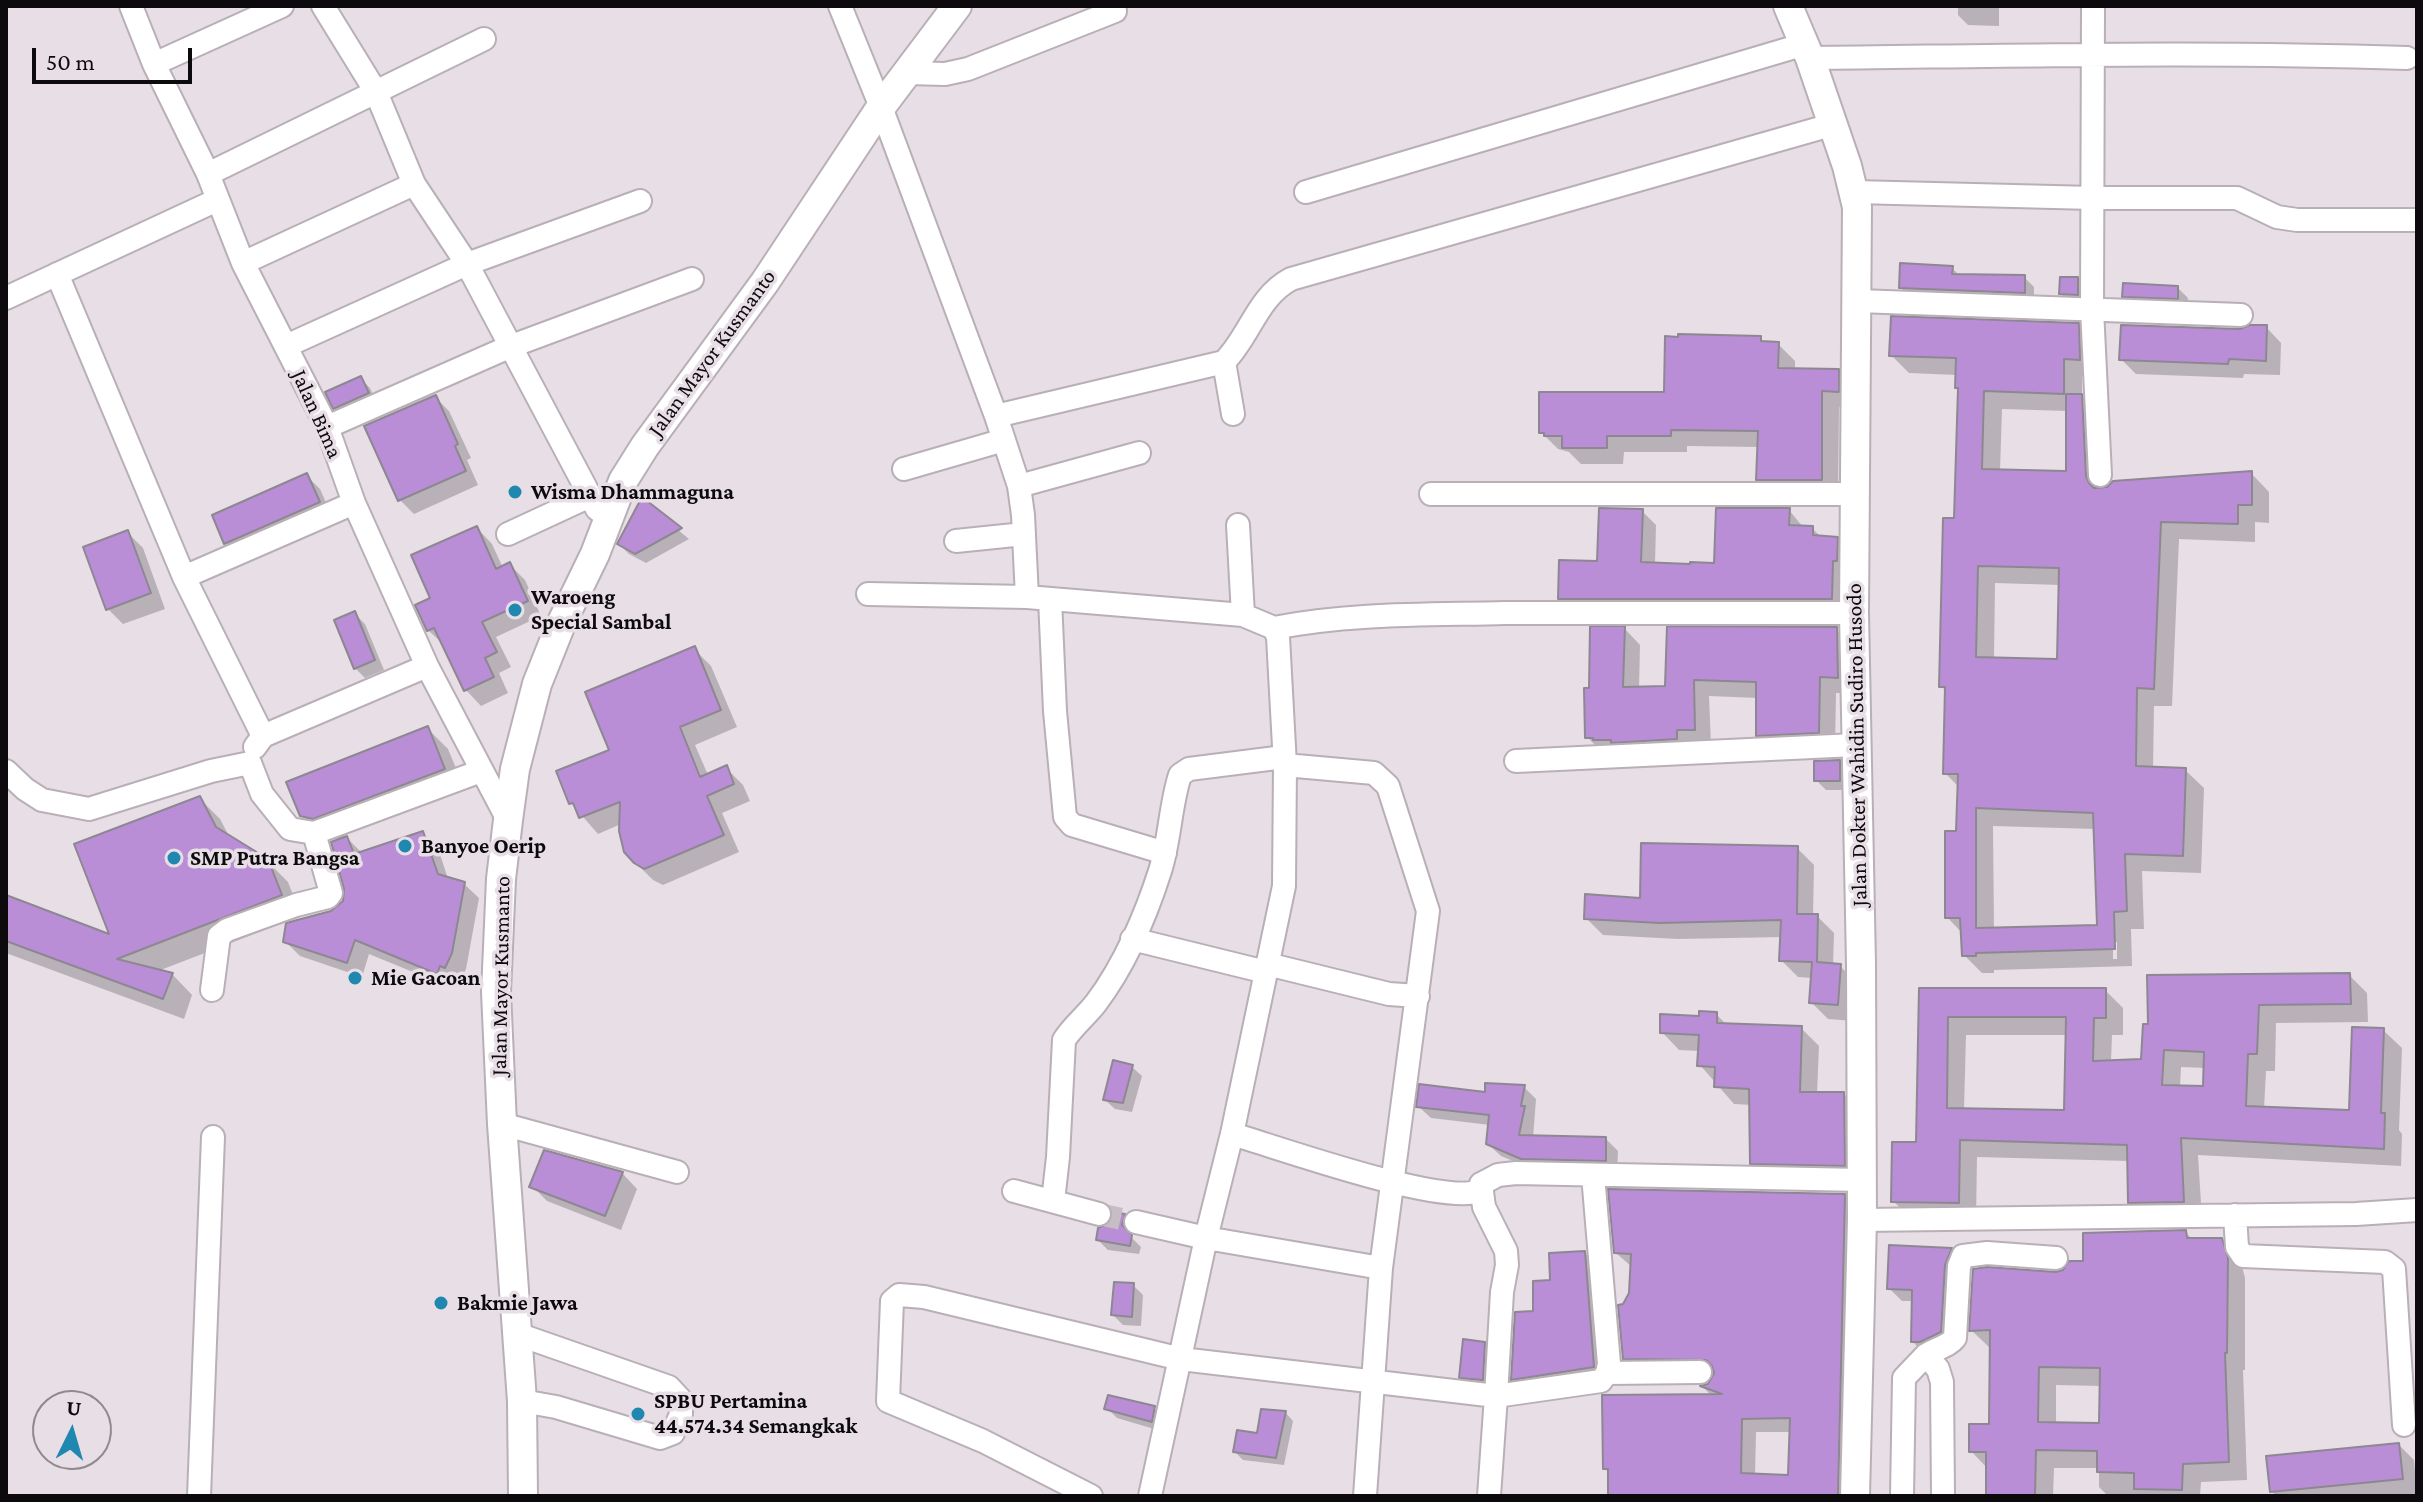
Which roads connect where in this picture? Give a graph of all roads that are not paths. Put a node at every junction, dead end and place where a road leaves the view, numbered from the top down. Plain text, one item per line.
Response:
1 (131, 6) edge
2 (282, 6) edge
3 (323, 6) edge
4 (840, 6) edge
5 (957, 6) edge
6 (1788, 6) edge
7 (2093, 6) edge
8 (1115, 11) dead end
9 (484, 39) dead end
10 (1807, 51) junction
11 (2093, 54) junction
12 (2407, 58) dead end
13 (154, 64) junction
14 (907, 73) junction
15 (376, 92) junction
16 (881, 107) junction
17 (1831, 125) junction
18 (208, 174) junction
19 (414, 184) junction
20 (1306, 192) dead end
21 (1855, 192) junction
22 (2093, 198) junction
23 (217, 200) junction
24 (640, 201) dead end
25 (2417, 220) edge
26 (243, 263) junction
27 (467, 264) junction
28 (57, 274) junction
29 (692, 279) dead end
30 (6, 298) edge
31 (1858, 301) junction
32 (2092, 309) junction
33 (2241, 315) dead end
34 (286, 346) junction
35 (509, 347) junction
36 (1224, 362) junction
37 (1233, 414) dead end
38 (996, 416) junction
39 (327, 427) junction
40 (1004, 440) junction
41 (1139, 453) dead end
42 (904, 469) dead end
43 (2100, 475) dead end
44 (1019, 486) junction
45 (1431, 494) dead end
46 (1857, 494) junction
47 (590, 496) junction
48 (354, 503) junction
49 (609, 518) junction
50 (1238, 525) dead end
51 (508, 534) dead end
52 (1024, 534) junction
53 (956, 541) dead end
54 (184, 577) junction
55 (868, 594) dead end
56 (1038, 598) junction
57 (1854, 613) junction
58 (1243, 615) junction
59 (1274, 628) junction
60 (427, 666) junction
61 (263, 736) junction
62 (1855, 745) junction
63 (1284, 761) junction
64 (1516, 761) dead end
65 (250, 763) junction
66 (6, 771) edge
67 (481, 771) junction
68 (508, 820) junction
69 (314, 833) junction
70 (1165, 853) junction
71 (1132, 939) junction
72 (1266, 968) junction
73 (212, 990) dead end
74 (1418, 996) junction
75 (502, 1124) junction
76 (1232, 1134) junction
77 (213, 1137) dead end
78 (677, 1172) dead end
79 (1593, 1175) junction
80 (1861, 1180) junction
81 (1390, 1182) junction
82 (1481, 1184) junction
83 (1014, 1191) dead end
84 (1053, 1201) junction
85 (2417, 1210) edge
86 (1099, 1214) tunnel mouth
87 (2235, 1215) junction
88 (1862, 1220) junction
89 (1974, 1220) junction
90 (1136, 1222) tunnel mouth
91 (1206, 1238) junction
92 (1975, 1253) junction
93 (2056, 1258) dead end
94 (1381, 1268) junction
95 (517, 1334) junction
96 (1926, 1355) junction
97 (1181, 1359) junction
98 (1700, 1372) dead end
99 (1607, 1373) junction
100 (1373, 1383) junction
101 (1496, 1396) junction
102 (522, 1401) junction
103 (2404, 1425) dead end
104 (199, 1496) edge
105 (523, 1496) edge
106 (1091, 1496) edge
107 (1150, 1496) edge
108 (1365, 1496) edge
109 (1489, 1496) edge
110 (1855, 1496) edge
111 (1902, 1496) edge
112 (1943, 1496) edge

1 - 13 street, Jalan Bima
2 - 13 street
3 - 15 street
4 - 16 street
5 - 14 main road, Jalan Mayor Kusmanto
6 - 10 main road, Jalan Dokter Wahidin Sudiro Husodo
7 - 11 street
8 - 14 street
9 - 15 street
10 - 11 street
10 - 17 main road, Jalan Dokter Wahidin Sudiro Husodo
10 - 20 street
11 - 12 street
11 - 22 street
13 - 18 street, Jalan Bima
14 - 16 main road, Jalan Mayor Kusmanto
15 - 18 street
15 - 19 street
16 - 38 street
16 - 49 main road, Jalan Mayor Kusmanto
17 - 21 main road, Jalan Dokter Wahidin Sudiro Husodo
17 - 36 street
18 - 23 street, Jalan Bima
19 - 26 street
19 - 27 street
21 - 22 street
21 - 31 main road, Jalan Dokter Wahidin Sudiro Husodo
22 - 25 street
22 - 32 street
23 - 26 street, Jalan Bima
23 - 28 street
24 - 27 street
26 - 34 street, Jalan Bima
27 - 34 street
27 - 35 street
28 - 30 street
28 - 54 street
29 - 35 street
31 - 32 street
31 - 46 main road, Jalan Dokter Wahidin Sudiro Husodo
32 - 33 street
32 - 43 street
34 - 39 street, Jalan Bima
35 - 39 street
35 - 47 street
36 - 37 street
36 - 38 street
38 - 40 street
39 - 48 street, Jalan Bima
40 - 42 street
40 - 44 street
41 - 44 street
44 - 52 street
45 - 46 street
46 - 57 main road, Jalan Dokter Wahidin Sudiro Husodo
47 - 49 street
47 - 51 street
48 - 54 street
48 - 60 street, Jalan Bima
49 - 68 main road, Jalan Mayor Kusmanto
50 - 58 street
52 - 53 street
52 - 56 street
54 - 61 street
55 - 56 street
56 - 58 street
56 - 70 street
57 - 59 street
57 - 62 main road, Jalan Dokter Wahidin Sudiro Husodo
58 - 59 street
59 - 63 street
60 - 61 street
60 - 67 street, Jalan Bima
61 - 65 street
62 - 64 street
62 - 80 main road, Jalan Dokter Wahidin Sudiro Husodo
63 - 70 street
63 - 72 street
63 - 74 street
65 - 66 street
65 - 69 street
67 - 68 street, Jalan Bima
67 - 69 street
68 - 75 main road, Jalan Mayor Kusmanto
69 - 73 street
70 - 71 street
71 - 72 street
71 - 84 street
72 - 74 street
72 - 76 street
74 - 81 street
75 - 78 street
75 - 95 main road, Jalan Mayor Kusmanto
76 - 81 street
76 - 91 street
77 - 104 street
79 - 80 street
79 - 82 street
79 - 99 street
80 - 88 main road, Jalan Dokter Wahidin Sudiro Husodo
81 - 82 street
81 - 94 street
82 - 101 street
83 - 84 street
84 - 86 street
85 - 87 street
87 - 89 street
87 - 103 street
88 - 89 street
88 - 110 main road, Jalan Dokter Wahidin Sudiro Husodo
89 - 92 street
90 - 91 street
91 - 94 street
91 - 97 street
92 - 93 street
92 - 96 street
94 - 100 street
95 - 102 main road, Jalan Mayor Kusmanto
95 - 102 street
96 - 111 street
96 - 112 street
97 - 100 street
97 - 106 street
97 - 107 street
98 - 99 street
99 - 101 street
100 - 101 street
100 - 108 street
101 - 109 street
102 - 105 main road, Jalan Mayor Kusmanto

